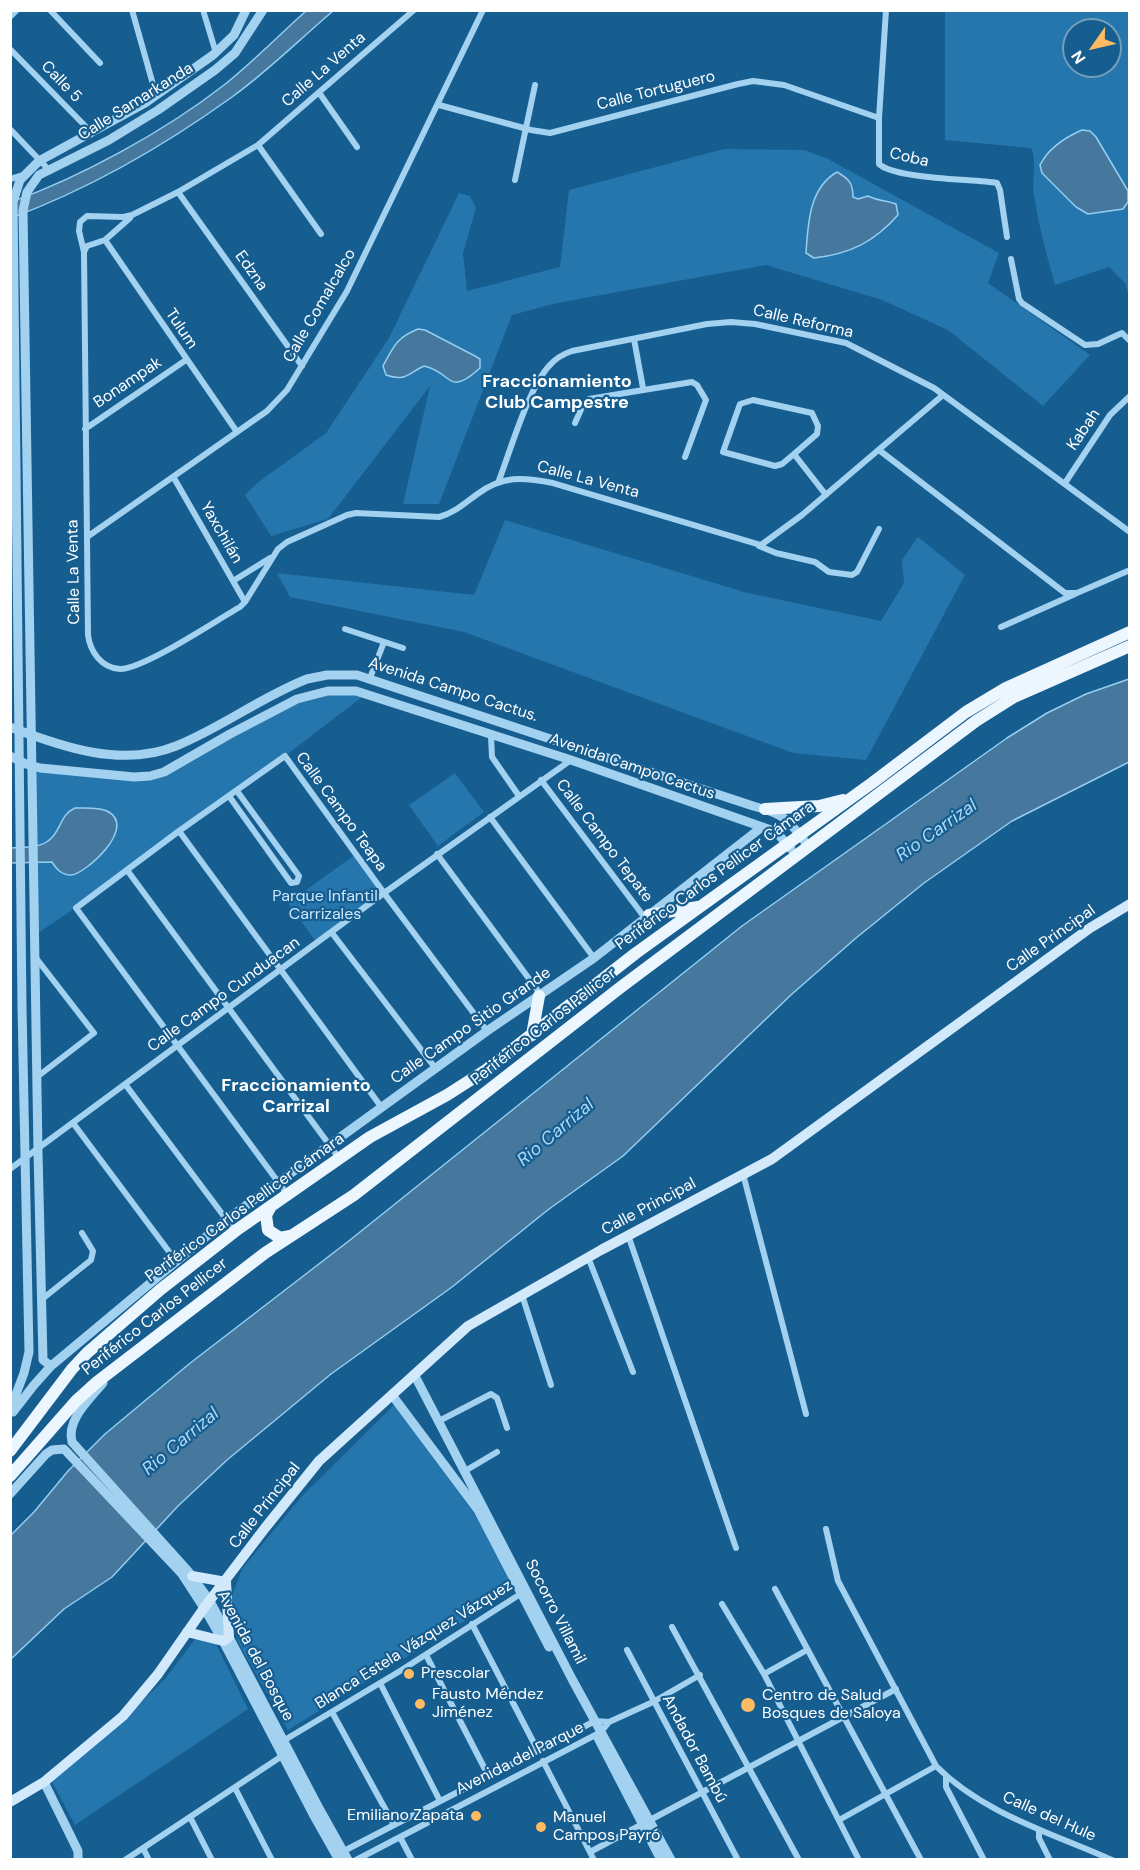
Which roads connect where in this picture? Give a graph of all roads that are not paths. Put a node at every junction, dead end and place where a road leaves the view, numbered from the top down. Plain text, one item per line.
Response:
1 (17, 10) edge
2 (50, 10) edge
3 (132, 10) edge
4 (203, 10) edge
5 (246, 10) edge
6 (263, 10) edge
7 (414, 10) edge
8 (483, 10) edge
9 (886, 10) edge
10 (10, 17) edge
11 (10, 49) edge
12 (216, 53) junction
13 (100, 63) dead end
14 (535, 85) dead end
15 (320, 94) junction
16 (156, 95) junction
17 (439, 105) junction
18 (879, 118) junction
19 (10, 129) edge
20 (525, 129) junction
21 (92, 133) junction
22 (258, 145) junction
23 (357, 147) dead end
24 (41, 159) junction
25 (48, 170) junction
26 (25, 174) junction
27 (10, 179) edge
28 (35, 179) junction
29 (515, 180) dead end
30 (178, 192) junction
31 (11, 209) edge
32 (137, 213) junction
33 (23, 226) junction
34 (11, 229) edge
35 (321, 234) dead end
36 (1007, 237) dead end
37 (105, 240) junction
38 (84, 252) junction
39 (1011, 259) dead end
40 (634, 339) junction
41 (1130, 341) edge
42 (12, 346) edge
43 (186, 360) junction
44 (302, 366) junction
45 (643, 388) junction
46 (943, 395) junction
47 (1130, 396) edge
48 (13, 409) edge
49 (26, 410) junction
50 (575, 423) dead end
51 (85, 429) junction
52 (237, 432) junction
53 (879, 450) junction
54 (794, 454) junction
55 (685, 457) dead end
56 (174, 478) junction
57 (498, 483) junction
58 (1065, 483) junction
59 (826, 495) junction
60 (879, 529) dead end
61 (1130, 532) edge
62 (87, 537) junction
63 (756, 545) junction
64 (273, 556) junction
65 (1130, 570) edge
66 (233, 581) junction
67 (1077, 593) junction
68 (245, 602) junction
69 (1001, 627) dead end
70 (345, 629) dead end
71 (1130, 632) edge
72 (384, 642) junction
73 (1130, 646) edge
74 (403, 648) dead end
75 (370, 678) junction
76 (15, 729) edge
77 (31, 734) junction
78 (491, 736) junction
79 (10, 756) edge
80 (570, 760) junction
81 (20, 761) junction
82 (32, 766) junction
83 (541, 780) junction
84 (237, 791) junction
85 (229, 796) junction
86 (519, 796) junction
87 (853, 797) junction
88 (765, 809) junction
89 (490, 817) junction
90 (762, 827) junction
91 (179, 831) junction
92 (799, 834) junction
93 (786, 844) junction
94 (808, 846) junction
95 (437, 854) junction
96 (795, 855) junction
97 (127, 870) junction
98 (384, 893) junction
99 (1130, 904) edge
100 (702, 906) junction
101 (647, 916) junction
102 (332, 933) junction
103 (36, 958) junction
104 (594, 958) junction
105 (280, 970) junction
106 (540, 996) junction
107 (230, 1007) junction
108 (488, 1031) junction
109 (532, 1035) junction
110 (178, 1045) junction
111 (436, 1069) junction
112 (37, 1077) junction
113 (125, 1084) junction
114 (382, 1108) junction
115 (73, 1123) junction
116 (330, 1145) junction
117 (38, 1149) junction
118 (25, 1158) junction
119 (339, 1158) junction
120 (10, 1169) edge
121 (743, 1173) junction
122 (279, 1182) junction
123 (287, 1194) junction
124 (271, 1206) junction
125 (226, 1220) junction
126 (237, 1230) junction
127 (82, 1233) dead end
128 (628, 1235) junction
129 (290, 1236) junction
130 (265, 1253) junction
131 (588, 1257) junction
132 (176, 1261) junction
133 (522, 1295) junction
134 (41, 1300) junction
135 (51, 1366) junction
136 (114, 1369) junction
137 (633, 1372) dead end
138 (415, 1376) junction
139 (550, 1385) dead end
140 (392, 1395) junction
141 (10, 1410) edge
142 (806, 1414) dead end
143 (10, 1416) edge
144 (439, 1421) junction
145 (507, 1428) dead end
146 (71, 1449) junction
147 (10, 1451) edge
148 (497, 1452) dead end
149 (465, 1471) junction
150 (10, 1476) edge
151 (10, 1494) edge
152 (826, 1529) dead end
153 (736, 1548) dead end
154 (188, 1574) junction
155 (226, 1582) junction
156 (775, 1589) dead end
157 (524, 1592) junction
158 (207, 1604) junction
159 (722, 1604) dead end
160 (472, 1624) junction
161 (672, 1627) dead end
162 (187, 1632) junction
163 (226, 1639) junction
164 (627, 1650) dead end
165 (807, 1650) junction
166 (426, 1655) junction
167 (764, 1674) junction
168 (700, 1675) junction
169 (380, 1683) junction
170 (896, 1689) junction
171 (653, 1702) junction
172 (332, 1713) junction
173 (845, 1716) junction
174 (593, 1722) junction
175 (609, 1722) junction
176 (599, 1734) junction
177 (283, 1741) junction
178 (798, 1741) junction
179 (537, 1749) junction
180 (286, 1754) junction
181 (543, 1761) junction
182 (936, 1766) junction
183 (749, 1767) junction
184 (488, 1775) junction
185 (946, 1776) junction
186 (44, 1782) junction
187 (235, 1788) junction
188 (702, 1793) junction
189 (885, 1794) junction
190 (440, 1801) junction
191 (10, 1802) edge
192 (190, 1817) junction
193 (839, 1820) junction
194 (645, 1822) junction
195 (394, 1825) junction
196 (1039, 1831) junction
197 (400, 1837) junction
198 (143, 1848) junction
199 (590, 1852) junction
200 (342, 1856) edge
201 (80, 1857) edge
202 (796, 1858) edge
203 (983, 1859) edge
204 (125, 1860) edge
205 (148, 1860) edge
206 (212, 1860) edge
207 (272, 1860) edge
208 (356, 1860) edge
209 (412, 1860) edge
210 (594, 1860) edge
211 (661, 1860) edge
212 (671, 1860) edge
213 (738, 1860) edge
214 (859, 1860) edge
215 (921, 1860) edge
216 (1050, 1860) edge
217 (1112, 1860) edge

1 - 10 street
2 - 13 street
3 - 16 street
4 - 12 street
5 - 12 street, Calle Samarkanda
6 - 25 street, Calle Samarkanda
7 - 15 street, Calle La Venta
8 - 17 street, Calle Comalcalco
9 - 18 street, Coba
11 - 21 street, Calle 5
12 - 16 street, Calle Samarkanda
14 - 20 street
15 - 22 street, Calle La Venta
15 - 23 street
16 - 21 street, Calle Samarkanda
17 - 20 street, Calle Tortuguero
17 - 44 street, Calle Comalcalco
18 - 20 street, Calle Tortuguero
18 - 36 street, Coba
19 - 24 street
20 - 29 street
21 - 24 street, Calle Samarkanda
22 - 30 street, Calle La Venta
22 - 35 street
24 - 25 street
24 - 26 street, Calle Samarkanda
25 - 28 street, Calle Samarkanda
26 - 27 street
26 - 28 street
26 - 31 street, Calle Samarkanda
28 - 33 street
30 - 32 street, Calle La Venta
30 - 44 street, Edzna
31 - 34 street, Calle Samarkanda
32 - 37 street
32 - 38 street, Calle La Venta
33 - 34 street
33 - 49 street
34 - 42 street, Calle Samarkanda
37 - 38 street
37 - 43 street, Tulum
38 - 51 street, Calle La Venta
39 - 41 street
40 - 45 street
40 - 46 street, Calle Reforma
40 - 57 street, Calle Reforma
42 - 48 street, Calle Samarkanda
43 - 51 street, Bonampak
43 - 52 street, Tulum
44 - 52 street, Calle Comalcalco
45 - 50 street
45 - 55 street
46 - 53 street
46 - 58 street, Calle Reforma
47 - 58 street, Kabah
48 - 49 street
48 - 76 street, Calle Samarkanda
49 - 77 street
51 - 62 street, Calle La Venta
52 - 56 street, Calle Comalcalco
53 - 59 street
53 - 67 street
54 - 54 street
54 - 59 street
56 - 62 street, Calle Comalcalco
56 - 66 street, Yaxchilán
57 - 63 street, Calle La Venta
57 - 64 street, Calle La Venta
58 - 61 street, Calle Reforma
59 - 63 street
60 - 63 street, Calle La Venta
62 - 68 street, Calle La Venta
64 - 66 street
64 - 68 street, Calle La Venta
65 - 67 street
66 - 68 street, Yaxchilán
67 - 69 street
70 - 72 street
71 - 87 main road, Periférico Carlos Pellicer Cámara
72 - 74 street
72 - 75 street
73 - 94 main road, Periférico Carlos Pellicer
75 - 77 street, Avenida Campo Cactus.
75 - 88 street, Avenida Campo Cactus.
76 - 77 street, Avenida Campo Cactus.
76 - 81 street, Calle Samarkanda
77 - 82 street
78 - 80 street, Avenida Campo Cactus
78 - 82 street, Avenida Campo Cactus
78 - 86 street
79 - 81 street, Avenida Campo Cactus
80 - 83 street, Calle Campo Cunduacan
80 - 90 street, Avenida Campo Cactus
81 - 82 street, Avenida Campo Cactus
81 - 118 street, Calle Samarkanda
82 - 103 street
83 - 86 street, Calle Campo Cunduacan
83 - 101 street, Calle Campo Tepate
84 - 85 street, Calle Campo Teapa
84 - 85 street
84 - 98 street, Calle Campo Teapa
85 - 91 street, Calle Campo Teapa
86 - 89 street, Calle Campo Cunduacan
87 - 88 main road
87 - 92 main road, Periférico Carlos Pellicer Cámara
88 - 92 street, Avenida Campo Cactus.
89 - 95 street, Calle Campo Cunduacan
89 - 104 street
90 - 93 street, Avenida Campo Cactus
90 - 101 street, Calle Campo Sitio Grande
91 - 97 street, Calle Campo Teapa
91 - 105 street
92 - 93 main road, Periférico Carlos Pellicer Cámara
92 - 94 street, Avenida Campo Cactus.
93 - 96 street, Avenida Campo Cactus
93 - 100 main road, Periférico Carlos Pellicer Cámara
94 - 96 main road, Periférico Carlos Pellicer
95 - 98 street, Calle Campo Cunduacan
95 - 106 street
96 - 129 main road, Periférico Carlos Pellicer
97 - 107 street
97 - 110 street, Calle Campo Teapa
98 - 102 street, Calle Campo Cunduacan
98 - 108 street, Calle Campo Teapa
99 - 121 main road, Calle Principal
100 - 101 main road
100 - 109 main road, Periférico Carlos Pellicer Cámara
101 - 104 street, Calle Campo Sitio Grande
102 - 105 street, Calle Campo Cunduacan
102 - 111 street
103 - 112 street
103 - 112 street
104 - 106 street, Calle Campo Sitio Grande
105 - 107 street, Calle Campo Cunduacan
105 - 114 street
106 - 108 street, Calle Campo Sitio Grande
106 - 109 main road
107 - 110 street, Calle Campo Cunduacan
107 - 116 street
108 - 111 street, Calle Campo Sitio Grande
109 - 119 main road, Periférico Carlos Pellicer Cámara
110 - 113 street, Calle Campo Cunduacan
110 - 122 street
111 - 114 street, Calle Campo Sitio Grande
112 - 117 street
113 - 115 street, Calle Campo Cunduacan
113 - 125 street
114 - 116 street, Calle Campo Sitio Grande
115 - 117 street, Calle Campo Cunduacan
115 - 132 street
116 - 119 street
116 - 122 street, Calle Campo Sitio Grande
117 - 118 street, Calle Campo Cunduacan
117 - 134 street
118 - 120 street, Calle Campo Cunduacan
118 - 141 street, Calle Samarkanda
119 - 123 main road, Periférico Carlos Pellicer Cámara
121 - 128 main road, Calle Principal
121 - 142 street
122 - 123 street
122 - 125 street, Calle Campo Sitio Grande
123 - 124 main road, Periférico Carlos Pellicer Cámara
124 - 126 main road, Periférico Carlos Pellicer Cámara
124 - 129 main road
125 - 126 street
125 - 132 street, Calle Campo Sitio Grande
126 - 130 main road
126 - 147 main road, Periférico Carlos Pellicer Cámara
127 - 134 street
128 - 131 main road, Calle Principal
128 - 153 street
129 - 130 main road, Periférico Carlos Pellicer
130 - 136 main road, Periférico Carlos Pellicer
131 - 133 main road, Calle Principal
131 - 137 street
132 - 135 street, Calle Campo Sitio Grande
133 - 138 main road, Calle Principal
133 - 139 street
134 - 135 street
135 - 143 street, Calle Campo Sitio Grande
136 - 146 street
136 - 150 main road, Periférico Carlos Pellicer
138 - 140 main road, Calle Principal
138 - 144 street, Socorro Villamil
140 - 155 main road, Calle Principal
140 - 157 street, Socorro Villamil
144 - 145 street
144 - 149 street, Socorro Villamil
146 - 151 street
146 - 154 street, Avenida del Bosque
148 - 149 street
149 - 157 street, Socorro Villamil
152 - 170 street, Calle del Hule
154 - 155 main road
154 - 158 street, Avenida del Bosque
155 - 158 main road, Calle Principal
155 - 163 main road
156 - 165 street
157 - 160 street, Blanca Estela Vázquez Vázquez
157 - 174 street, Socorro Villamil
158 - 162 main road, Calle Principal
158 - 163 street, Avenida del Bosque
159 - 167 street
160 - 166 street, Blanca Estela Vázquez Vázquez
160 - 179 street
161 - 168 street
162 - 163 main road
162 - 186 main road, Calle Principal
163 - 177 street, Avenida del Bosque
163 - 180 street, Avenida del Bosque
164 - 171 street, Andador Bambú
165 - 167 street
165 - 173 street
166 - 169 street, Blanca Estela Vázquez Vázquez
166 - 184 street
167 - 178 street
168 - 171 street
168 - 183 street
169 - 172 street, Blanca Estela Vázquez Vázquez
169 - 190 street
170 - 173 street
170 - 182 street, Calle del Hule
171 - 175 street
171 - 188 street, Andador Bambú
172 - 177 street, Blanca Estela Vázquez Vázquez
172 - 195 street
173 - 178 street
173 - 189 street
174 - 175 street
174 - 176 street, Socorro Villamil
174 - 179 street, Avenida del Parque
175 - 176 street
176 - 181 street, Avenida del Parque
176 - 194 street, Socorro Villamil
177 - 180 street, Avenida del Bosque
178 - 183 street
178 - 193 street
179 - 184 street, Avenida del Parque
180 - 187 street
180 - 200 street, Avenida del Bosque
181 - 197 street, Avenida del Parque
181 - 199 street
182 - 185 street, Calle del Hule
182 - 189 street
183 - 188 street
183 - 202 street
184 - 190 street, Avenida del Parque
185 - 196 street, Calle del Hule
185 - 203 street
186 - 191 main road, Calle Principal
186 - 201 street
187 - 192 street
187 - 207 street
188 - 194 street
188 - 213 street, Andador Bambú
189 - 193 street
189 - 215 street
190 - 195 street, Avenida del Parque
192 - 198 street
192 - 206 street
193 - 214 street
194 - 199 street
194 - 211 street, Socorro Villamil
194 - 212 street, Socorro Villamil
195 - 200 street, Avenida del Parque
196 - 216 street
196 - 217 street, Calle del Hule
197 - 208 street, Avenida del Parque
197 - 209 street
198 - 204 street
198 - 205 street
199 - 210 street

